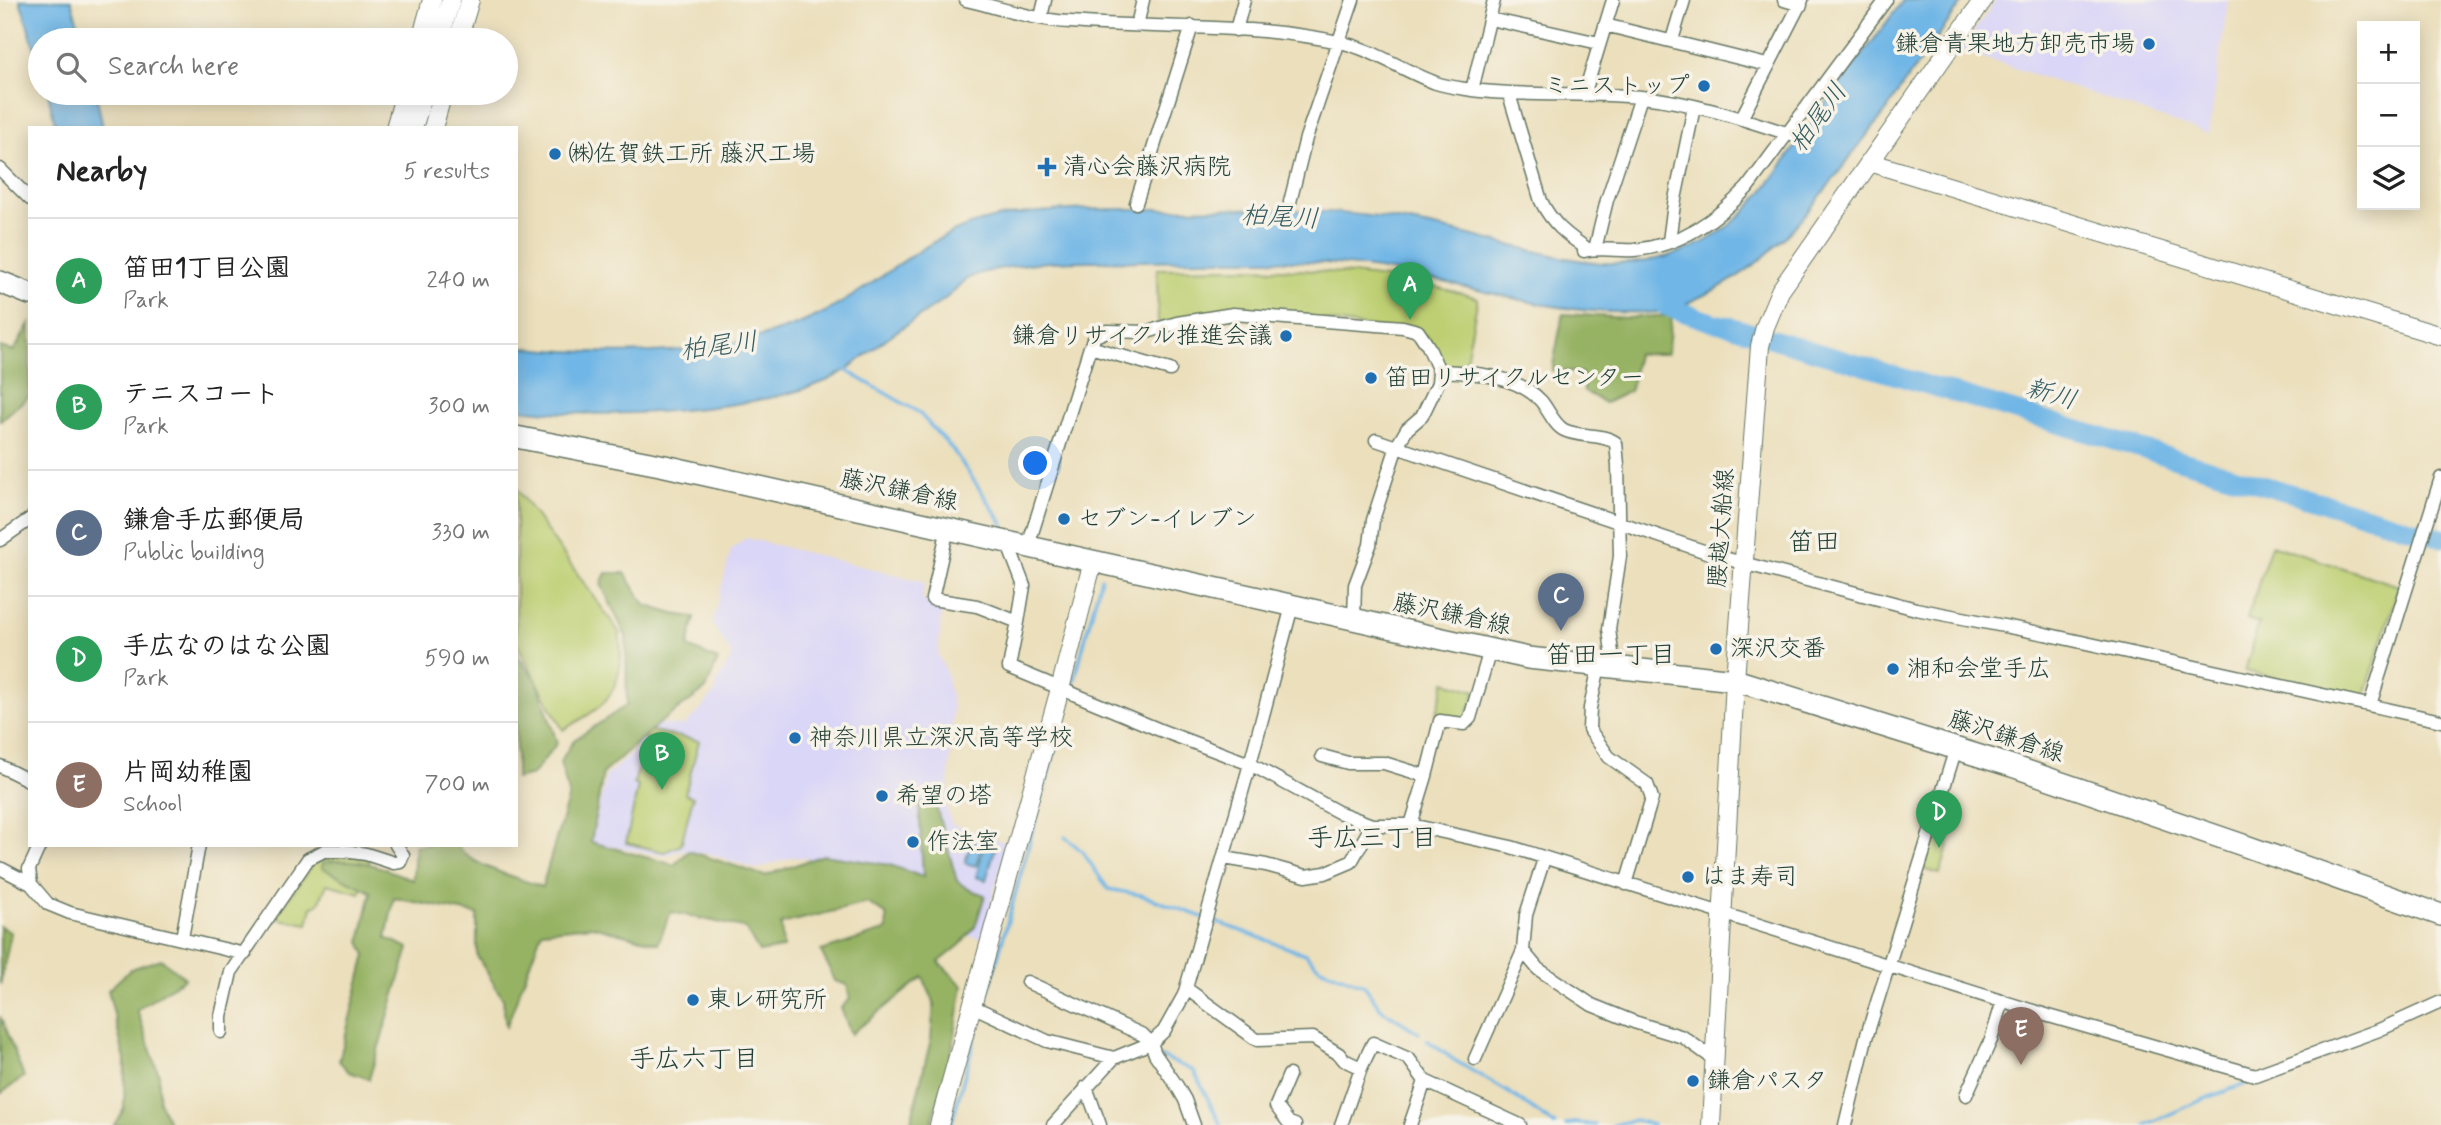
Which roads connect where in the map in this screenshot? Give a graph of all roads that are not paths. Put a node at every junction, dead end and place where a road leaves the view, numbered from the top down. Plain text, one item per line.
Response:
1 (432, 0) edge
2 (451, 0) edge
3 (470, 0) edge
4 (966, 0) edge
5 (1045, 0) edge
6 (1143, 0) edge
7 (1244, 0) edge
8 (1353, 0) edge
9 (1494, 0) edge
10 (1613, 0) edge
11 (1684, 0) edge
12 (1784, 0) edge
13 (1983, 0) edge
14 (1802, 2) edge
15 (1879, 3) edge
16 (1041, 17) junction
17 (1490, 19) junction
18 (1138, 24) junction
19 (1605, 25) junction
20 (1192, 26) junction
21 (424, 28) edge
22 (443, 28) edge
23 (462, 28) edge
24 (1236, 30) junction
25 (1672, 40) junction
26 (1338, 42) junction
27 (1599, 43) junction
28 (1767, 65) junction
29 (1472, 90) junction
30 (1509, 94) junction
31 (1584, 95) junction
32 (1641, 97) junction
33 (402, 105) edge
34 (420, 105) edge
35 (440, 105) edge
36 (1694, 107) junction
37 (1741, 119) junction
38 (396, 126) edge
39 (414, 126) edge
40 (434, 126) edge
41 (1791, 135) junction
42 (1863, 160) junction
43 (0, 169) edge
44 (28, 197) edge
45 (1290, 202) dead end
46 (1136, 203) dead end
47 (1669, 241) junction
48 (1589, 250) junction
49 (0, 282) edge
50 (28, 293) edge
51 (2441, 336) edge
52 (1090, 347) junction
53 (1170, 370) dead end
54 (1439, 371) junction
55 (518, 437) edge
56 (1376, 440) dead end
57 (1396, 446) junction
58 (2441, 478) edge
59 (2438, 495) edge
60 (28, 520) edge
61 (1620, 521) junction
62 (948, 528) junction
63 (0, 540) edge
64 (1017, 544) junction
65 (1093, 561) junction
66 (1746, 563) junction
67 (1292, 606) junction
68 (1354, 620) junction
69 (1018, 622) junction
70 (1490, 650) junction
71 (1607, 667) junction
72 (1735, 680) junction
73 (1060, 689) junction
74 (2370, 705) junction
75 (2441, 721) edge
76 (1956, 748) junction
77 (1322, 756) dead end
78 (1250, 764) junction
79 (0, 766) edge
80 (1426, 776) junction
81 (28, 780) edge
82 (1372, 825) junction
83 (1412, 825) junction
84 (39, 847) edge
85 (199, 847) edge
86 (397, 847) edge
87 (1224, 858) junction
88 (1544, 859) junction
89 (0, 868) edge
90 (31, 884) junction
91 (1626, 884) junction
92 (1723, 914) junction
93 (2441, 915) edge
94 (183, 938) junction
95 (1523, 951) junction
96 (245, 954) junction
97 (1888, 966) junction
98 (1027, 982) dead end
99 (1187, 989) junction
100 (2003, 1001) junction
101 (2441, 1002) edge
102 (972, 1006) junction
103 (221, 1032) dead end
104 (1151, 1043) junction
105 (1114, 1058) junction
106 (1475, 1059) dead end
107 (1715, 1060) junction
108 (1361, 1068) junction
109 (1289, 1075) dead end
110 (1424, 1081) junction
111 (1086, 1087) junction
112 (1966, 1095) dead end
113 (939, 1125) edge
114 (1053, 1125) edge
115 (1100, 1125) edge
116 (1194, 1125) edge
117 (1295, 1125) edge
118 (1341, 1125) edge
119 (1410, 1125) edge
120 (1520, 1125) edge
121 (1711, 1125) edge
122 (1845, 1125) edge

1 - 21 main road
2 - 22 main road
3 - 23 main road
4 - 16 street
5 - 16 street
6 - 18 street
7 - 24 street
8 - 26 street
9 - 17 street
10 - 19 street
11 - 25 street
12 - 14 street
13 - 42 main road, 腰越大船線
14 - 28 street
15 - 41 street
16 - 18 street
17 - 27 street
17 - 29 street
18 - 20 street
19 - 25 street
19 - 27 street
20 - 24 street
20 - 46 street
24 - 26 street
25 - 28 street
26 - 29 street
26 - 45 street
27 - 31 street
28 - 37 street
29 - 30 street
30 - 31 street
30 - 48 street
31 - 32 street
32 - 36 street
32 - 48 street
33 - 38 main road
34 - 39 main road
35 - 40 main road
36 - 37 street
36 - 47 street
37 - 41 street
41 - 47 street
42 - 51 main road
42 - 66 main road, 腰越大船線
43 - 44 street
47 - 48 street
49 - 50 main road
52 - 53 street
52 - 54 street
52 - 64 street
54 - 57 street
54 - 61 street
55 - 62 main road, 藤沢鎌倉線
56 - 57 street
57 - 61 street
57 - 68 street
58 - 59 street
59 - 74 street
60 - 63 street
61 - 66 street
61 - 71 street
62 - 64 main road, 藤沢鎌倉線
62 - 69 street
64 - 65 main road, 藤沢鎌倉線
64 - 69 street
65 - 67 main road, 藤沢鎌倉線
65 - 73 main road
66 - 72 main road, 腰越大船線
66 - 74 street
67 - 68 main road, 藤沢鎌倉線
67 - 78 street
68 - 70 main road, 藤沢鎌倉線
69 - 73 street
70 - 71 main road, 藤沢鎌倉線
70 - 80 street
71 - 72 main road, 藤沢鎌倉線
71 - 91 street
72 - 76 main road, 藤沢鎌倉線
72 - 92 main road, 腰越大船線
73 - 78 street
73 - 102 main road
74 - 75 street
76 - 93 main road, 藤沢鎌倉線
76 - 97 street
77 - 80 street
78 - 82 street
78 - 87 street
79 - 81 street
80 - 83 street
82 - 83 street
82 - 87 street
83 - 88 street
84 - 90 street
85 - 94 street
86 - 96 street
87 - 99 street
88 - 91 street
88 - 95 street
89 - 90 street
90 - 94 street
91 - 92 street
92 - 97 street
92 - 107 main road, 腰越大船線
94 - 96 street
95 - 106 street
95 - 107 street
96 - 103 street
97 - 100 street
97 - 122 street
98 - 104 street
99 - 104 street
99 - 108 street
100 - 101 street
100 - 112 street
102 - 105 street
102 - 113 main road
104 - 105 street
104 - 116 street
105 - 111 street
107 - 121 main road, 腰越大船線
108 - 110 street
108 - 118 street
109 - 117 street
110 - 119 street
110 - 120 street
111 - 114 street
111 - 115 street

